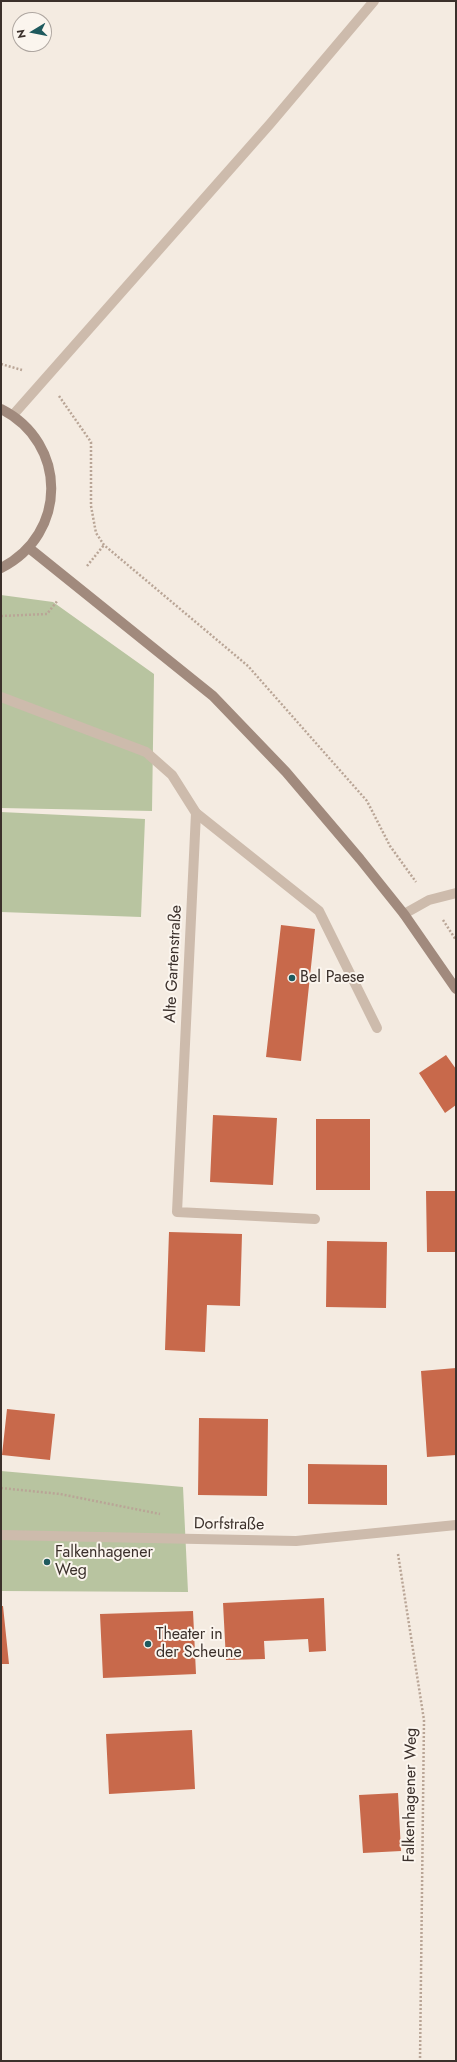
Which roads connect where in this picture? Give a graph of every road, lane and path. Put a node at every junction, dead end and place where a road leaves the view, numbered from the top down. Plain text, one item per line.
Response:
1 (374, 1) edge
2 (1, 364) edge
3 (44, 379) junction
4 (1, 409) edge
5 (13, 415) junction
6 (29, 548) junction
7 (1, 568) edge
8 (1, 697) edge
9 (196, 813) junction
10 (390, 846) dead end
11 (456, 893) edge
12 (404, 914) junction
13 (456, 989) edge
14 (377, 1028) dead end
15 (315, 1219) dead end
16 (1, 1488) edge
17 (164, 1514) dead end
18 (456, 1525) edge
19 (394, 1532) junction
20 (1, 1536) edge
21 (420, 2061) edge

1 - 3 street
2 - 3 path
3 - 5 street
3 - 10 path
4 - 5 main road
5 - 6 main road
6 - 7 main road
6 - 12 main road
8 - 9 street
9 - 14 street
9 - 15 street, Alte Gartenstraße
11 - 12 street
12 - 13 main road
16 - 17 path
18 - 19 street, Dorfstraße
19 - 20 street, Dorfstraße
19 - 21 path, Falkenhagener Weg

